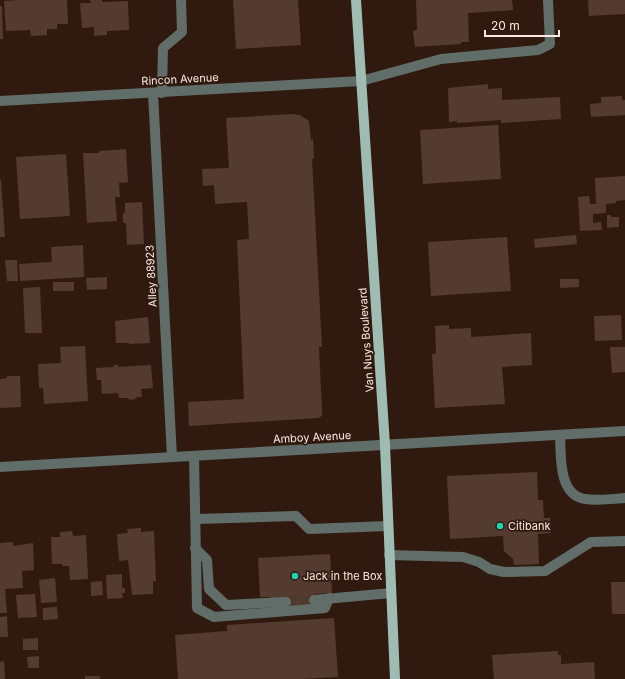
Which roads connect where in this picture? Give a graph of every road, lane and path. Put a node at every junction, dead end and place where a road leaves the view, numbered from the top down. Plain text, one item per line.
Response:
1 (181, 0) edge
2 (356, 0) edge
3 (548, 0) edge
4 (361, 81) junction
5 (158, 93) junction
6 (0, 101) edge
7 (625, 431) edge
8 (560, 435) junction
9 (385, 445) junction
10 (194, 456) junction
11 (172, 457) junction
12 (0, 467) edge
13 (625, 498) edge
14 (196, 519) junction
15 (388, 526) junction
16 (625, 541) edge
17 (195, 548) junction
18 (389, 555) junction
19 (391, 593) junction
20 (329, 598) junction
21 (314, 600) tunnel mouth
22 (286, 602) tunnel mouth
23 (395, 679) edge

1 - 5 street, Alley 88923
2 - 4 main road, Van Nuys Boulevard
3 - 4 street, Rincon Avenue
4 - 5 street, Rincon Avenue
4 - 9 main road, Van Nuys Boulevard
5 - 6 street, Rincon Avenue
5 - 11 street, Alley 88923
7 - 8 street, Amboy Avenue
8 - 9 street, Amboy Avenue
8 - 13 street
9 - 10 street, Amboy Avenue
9 - 15 main road, Van Nuys Boulevard
10 - 11 street, Amboy Avenue
10 - 14 street
11 - 12 street, Amboy Avenue
14 - 15 street
14 - 17 street
15 - 18 main road, Van Nuys Boulevard
16 - 18 street
17 - 20 street
17 - 22 street
18 - 19 main road, Van Nuys Boulevard
19 - 20 street
19 - 23 main road, Van Nuys Boulevard
20 - 21 street

